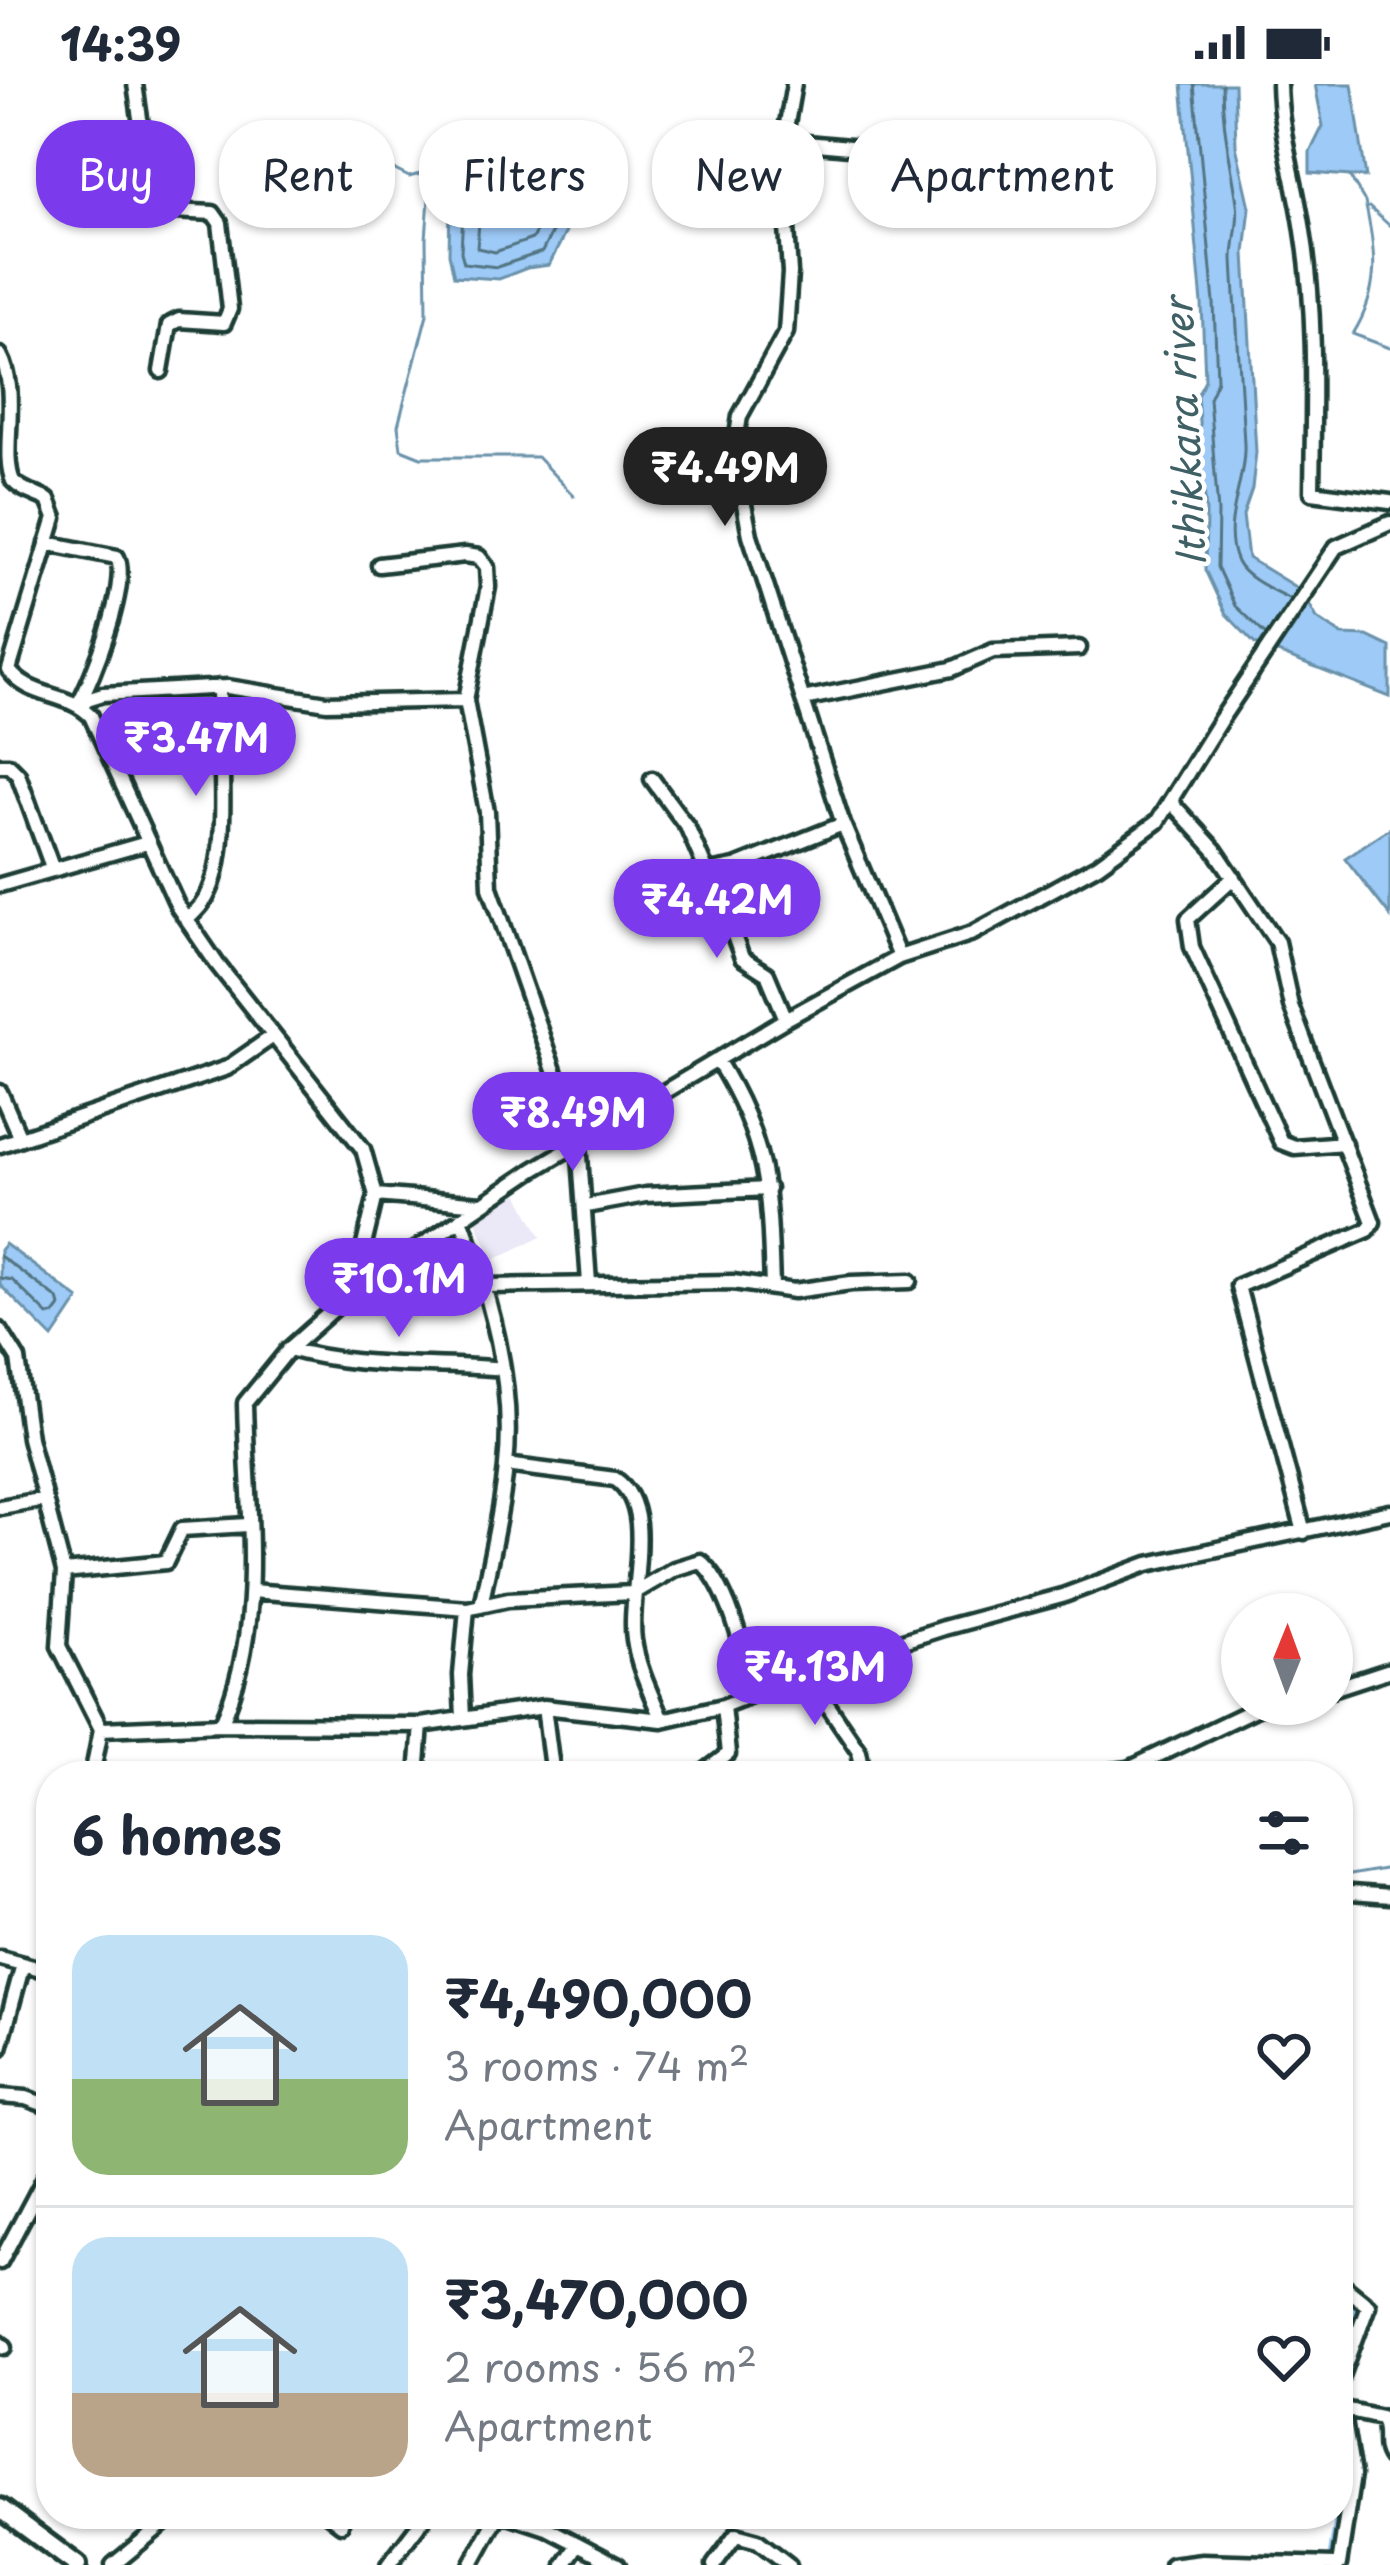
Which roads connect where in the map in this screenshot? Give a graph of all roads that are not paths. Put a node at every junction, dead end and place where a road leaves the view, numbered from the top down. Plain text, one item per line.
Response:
1 (136, 84) edge
2 (794, 84) edge
3 (1280, 84) edge
4 (788, 120) edge
5 (788, 228) edge
6 (0, 356) edge
7 (161, 371) dead end
8 (6, 481) edge
9 (1390, 502) edge
10 (1390, 523) edge
11 (47, 543) junction
12 (379, 566) dead end
13 (1079, 648) dead end
14 (4, 664) edge
15 (219, 688) junction
16 (803, 699) junction
17 (466, 700) junction
18 (79, 705) junction
19 (0, 765) edge
20 (652, 779) dead end
21 (1170, 801) junction
22 (843, 824) junction
23 (147, 843) junction
24 (53, 870) junction
25 (709, 872) junction
26 (1234, 877) junction
27 (0, 885) edge
28 (649, 889) dead end
29 (187, 920) junction
30 (899, 957) junction
31 (786, 1018) junction
32 (273, 1036) junction
33 (717, 1060) junction
34 (0, 1092) edge
35 (20, 1138) junction
36 (579, 1142) junction
37 (1344, 1142) junction
38 (0, 1145) edge
39 (768, 1189) junction
40 (376, 1195) junction
41 (482, 1204) junction
42 (586, 1207) junction
43 (461, 1218) junction
44 (910, 1281) dead end
45 (589, 1282) junction
46 (485, 1286) junction
47 (772, 1288) junction
48 (352, 1292) junction
49 (0, 1330) edge
50 (289, 1349) junction
51 (502, 1369) junction
52 (506, 1466) junction
53 (45, 1499) junction
54 (0, 1508) edge
55 (1390, 1512) edge
56 (248, 1526) junction
57 (1304, 1532) junction
58 (64, 1572) junction
59 (251, 1591) junction
60 (633, 1593) junction
61 (474, 1606) junction
62 (1390, 1670) edge
63 (806, 1673) junction
64 (1353, 1682) edge
65 (754, 1694) junction
66 (722, 1706) junction
67 (544, 1707) junction
68 (463, 1718) junction
69 (662, 1720) junction
70 (220, 1724) junction
71 (421, 1725) junction
72 (1221, 1725) edge
73 (100, 1729) junction
74 (95, 1761) edge
75 (418, 1761) edge
76 (551, 1761) edge
77 (719, 1761) edge
78 (861, 1761) edge
79 (1146, 1761) edge
80 (1353, 1893) edge
81 (1390, 1897) edge
82 (0, 1958) edge
83 (23, 1964) junction
84 (36, 1966) edge
85 (0, 2048) edge
86 (0, 2096) edge
87 (36, 2102) edge
88 (36, 2195) edge
89 (0, 2264) edge
90 (1353, 2293) edge
91 (1353, 2332) edge
92 (1357, 2334) junction
93 (1353, 2345) edge
94 (1353, 2412) edge
95 (1390, 2458) edge
96 (0, 2508) edge
97 (157, 2529) edge
98 (416, 2529) edge
99 (493, 2529) edge
100 (540, 2529) edge
101 (1343, 2529) edge
102 (578, 2544) junction
103 (77, 2565) edge
104 (113, 2565) edge
105 (388, 2565) edge
106 (471, 2565) edge
107 (564, 2565) edge
108 (618, 2565) edge
109 (714, 2565) edge
110 (788, 2565) edge
111 (1171, 2565) edge
112 (1337, 2565) edge

1 - 7 street
2 - 4 street
3 - 9 street
5 - 16 street
6 - 8 street
8 - 11 street
10 - 21 street
11 - 14 street
11 - 18 street
12 - 17 street
13 - 16 street
14 - 18 street
15 - 17 street
15 - 18 street
15 - 29 street
16 - 22 street
17 - 36 street
18 - 23 street
19 - 24 street
20 - 25 street
21 - 26 street
21 - 30 street
22 - 25 street
22 - 30 street
23 - 24 street
23 - 29 street
24 - 27 street
25 - 28 street
25 - 31 street
26 - 37 street
26 - 37 street
29 - 32 street
30 - 31 street
31 - 33 street
32 - 35 street
32 - 40 street
33 - 36 street
33 - 39 street
34 - 35 street
35 - 38 street
36 - 41 street
36 - 42 street
37 - 57 street
39 - 42 street
39 - 47 street
40 - 41 street
40 - 48 street
41 - 43 street
42 - 45 street
43 - 46 street
43 - 48 street
44 - 47 street
45 - 46 street
45 - 47 street
46 - 51 street
48 - 50 street
49 - 53 street
50 - 51 street
50 - 56 street
51 - 52 street
52 - 60 street
52 - 61 street
53 - 54 street
53 - 58 street
55 - 57 street
56 - 58 street
56 - 59 street
57 - 63 street
58 - 73 street
59 - 61 street
59 - 70 street
60 - 61 street
60 - 65 street
60 - 69 street
61 - 68 street
62 - 64 street
63 - 65 street
63 - 78 street
65 - 66 street
66 - 69 street
66 - 77 street
67 - 68 street
67 - 69 street
67 - 76 street
68 - 71 street
70 - 71 street
70 - 73 street
71 - 75 street
72 - 79 street
73 - 74 street
80 - 81 street
82 - 83 street
83 - 84 street
83 - 85 street
86 - 87 street
88 - 89 street
90 - 92 street
91 - 92 street
92 - 93 street
94 - 95 street
96 - 103 highway
97 - 104 street
98 - 105 street
99 - 106 street
100 - 102 street
101 - 112 street
102 - 107 street
102 - 108 street
109 - 110 street
111 - 112 street

